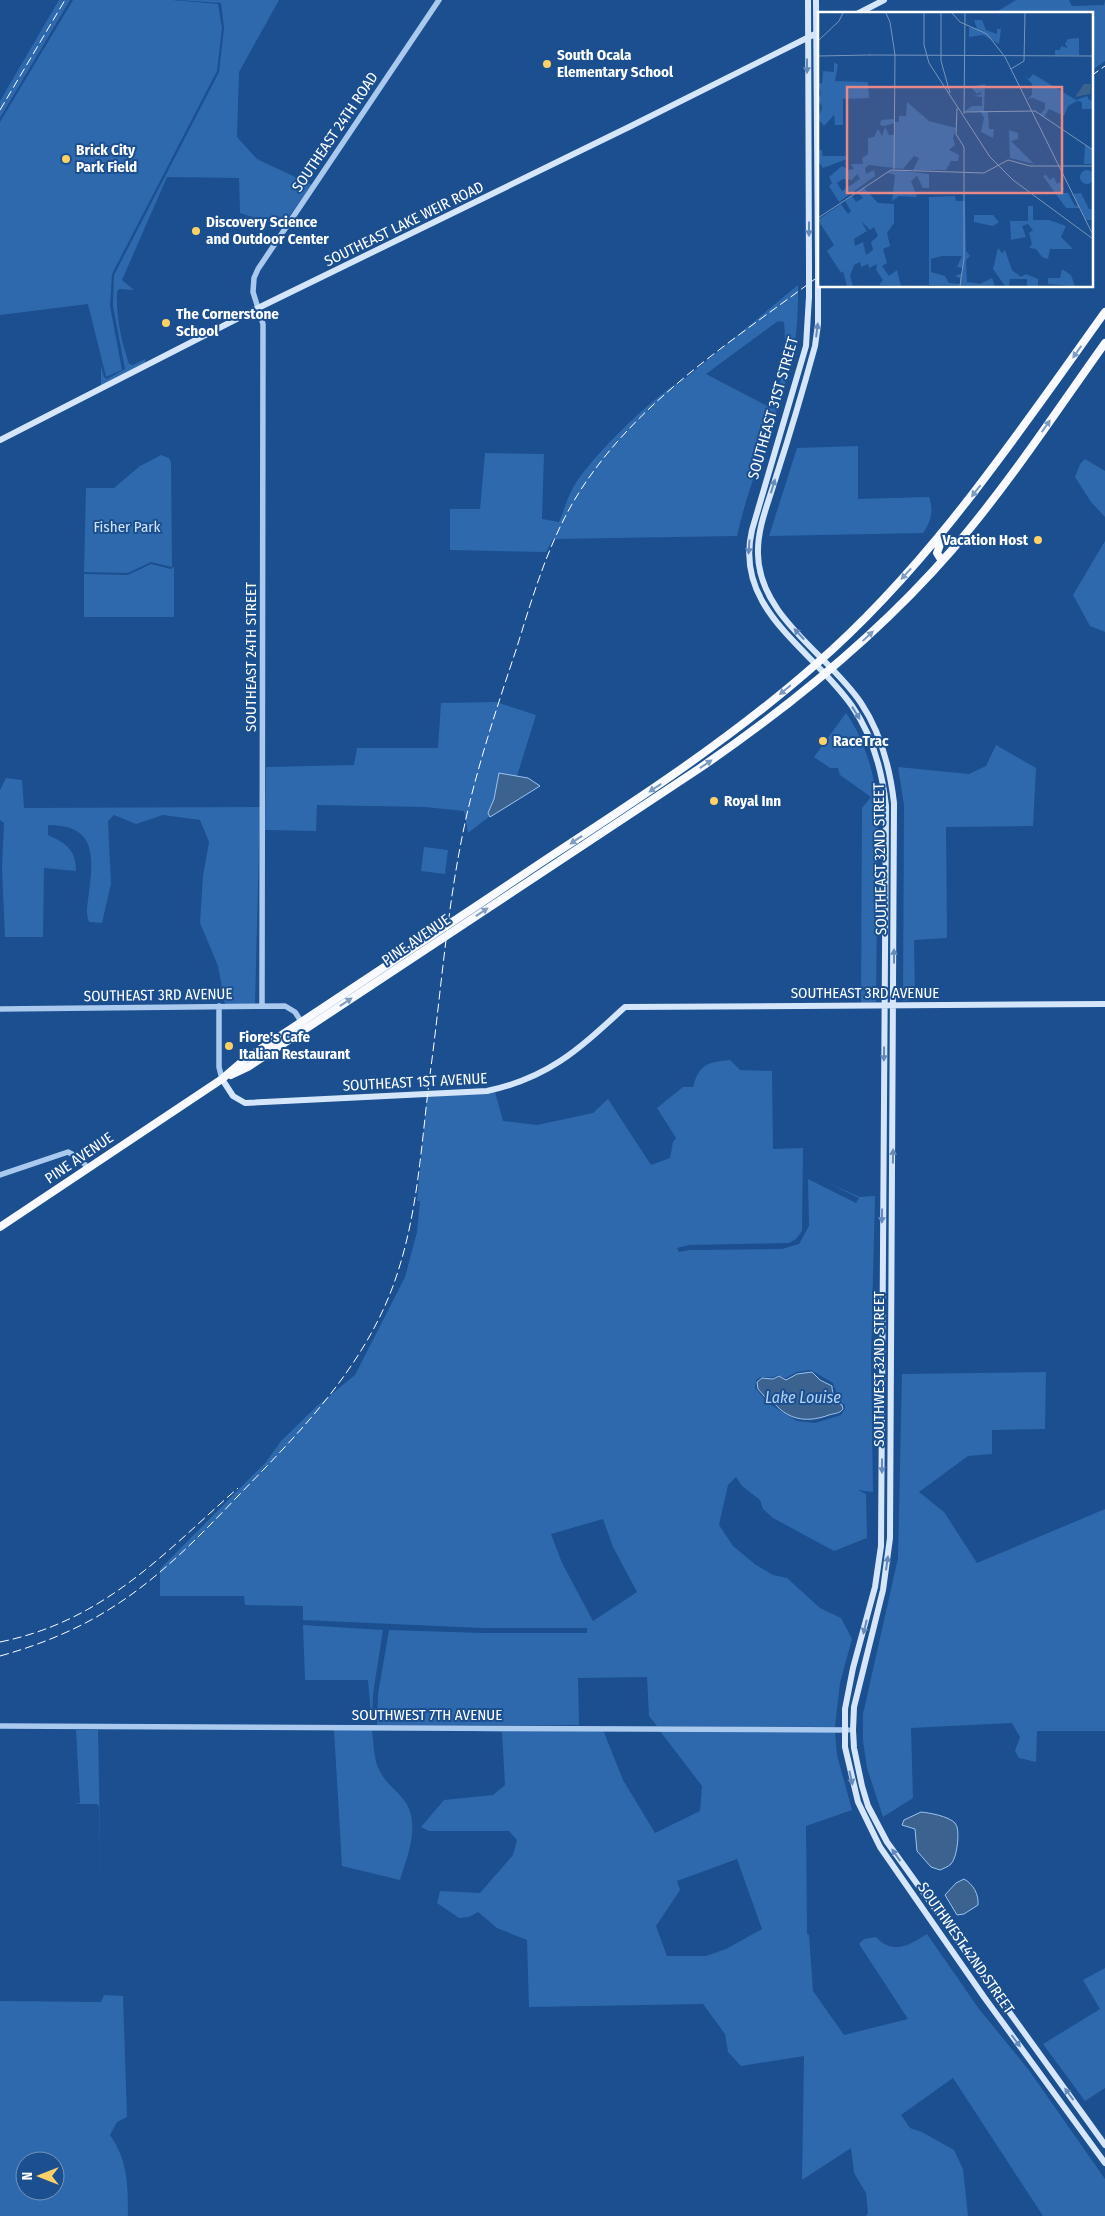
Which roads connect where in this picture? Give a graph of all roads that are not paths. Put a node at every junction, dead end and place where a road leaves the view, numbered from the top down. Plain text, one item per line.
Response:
1 (439, 0) edge
2 (808, 0) edge
3 (816, 0) edge
4 (884, 0) edge
5 (861, 12) edge
6 (817, 32) edge
7 (808, 38) junction
8 (818, 263) edge
9 (258, 308) junction
10 (1105, 312) edge
11 (1105, 343) edge
12 (0, 440) edge
13 (958, 514) junction
14 (942, 561) junction
15 (819, 662) junction
16 (832, 669) junction
17 (826, 675) junction
18 (619, 816) junction
19 (1105, 1004) edge
20 (885, 1005) junction
21 (894, 1005) junction
22 (219, 1006) junction
23 (262, 1006) junction
24 (625, 1007) joint
25 (0, 1009) edge
26 (303, 1026) junction
27 (222, 1079) junction
28 (88, 1168) junction
29 (0, 1175) edge
30 (0, 1227) edge
31 (0, 1726) edge
32 (844, 1730) junction
33 (853, 1730) junction
34 (1105, 2144) edge
35 (1105, 2163) edge

1 - 9 street, SOUTHEAST 24TH ROAD
2 - 7 main road, SOUTHEAST 31ST STREET
3 - 6 main road, SOUTHEAST 31ST STREET
4 - 5 main road
6 - 7 main road, SOUTHEAST LAKE WEIR ROAD
6 - 8 main road, SOUTHEAST 31ST STREET
7 - 9 main road, SOUTHEAST LAKE WEIR ROAD
7 -> 15 main road, SOUTHEAST 31ST STREET, bridge
15 -> 8 main road, SOUTHEAST 31ST STREET, bridge
9 - 12 main road, SOUTHEAST LAKE WEIR ROAD
9 - 23 street, SOUTHEAST 24TH STREET
10 -> 13 highway
14 -> 11 highway
13 - 14 highway
13 -> 15 highway
16 -> 14 highway
15 - 16 main road, SOUTHEAST 31ST STREET
15 - 17 main road, SOUTHEAST 31ST STREET
15 -> 18 highway
16 - 17 highway
21 -> 16 main road, SOUTHEAST 32ND STREET
18 -> 17 highway
17 -> 20 main road, SOUTHEAST 32ND STREET
18 - 26 highway, PINE AVENUE
19 - 21 main road, SOUTHEAST 3RD AVENUE
20 - 21 main road, SOUTHEAST 3RD AVENUE
20 - 24 main road, SOUTHEAST 3RD AVENUE
20 -> 32 main road, SOUTHWEST 32ND STREET
33 -> 21 main road, SOUTHWEST 32ND STREET
22 - 23 street, SOUTHEAST 3RD AVENUE
22 - 25 street, SOUTHEAST 3RD AVENUE
22 - 27 street
23 - 26 street, SOUTHEAST 3RD AVENUE
24 - 27 main road, SOUTHEAST 1ST AVENUE
26 - 27 highway, PINE AVENUE
27 - 28 highway, PINE AVENUE
28 - 29 street
28 - 30 highway, PINE AVENUE
31 - 32 street, SOUTHWEST 7TH AVENUE
32 - 33 street, SOUTHWEST 7TH AVENUE
32 -> 35 main road, SOUTHWEST 42ND STREET
34 -> 33 main road, SOUTHWEST 42ND STREET

